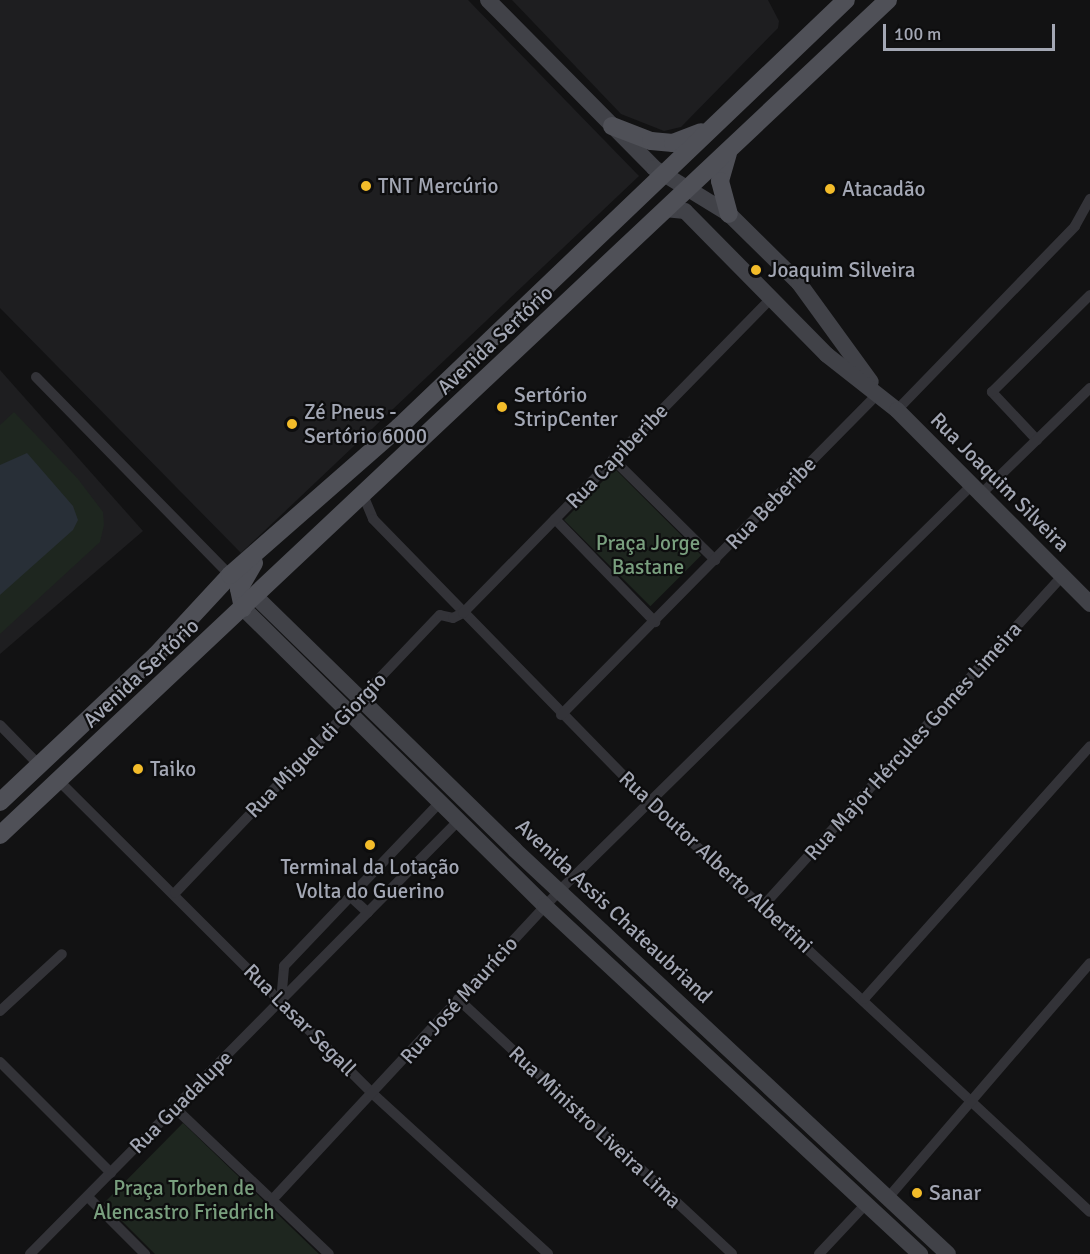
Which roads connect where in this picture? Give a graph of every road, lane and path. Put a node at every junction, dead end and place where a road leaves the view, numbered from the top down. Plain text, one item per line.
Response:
1 (488, 0) edge
2 (846, 0) edge
3 (888, 0) edge
4 (612, 126) junction
5 (711, 127) junction
6 (729, 151) junction
7 (664, 174) junction
8 (689, 187) junction
9 (1090, 199) edge
10 (665, 209) junction
11 (729, 214) junction
12 (1090, 296) edge
13 (770, 299) junction
14 (36, 377) dead end
15 (1090, 388) edge
16 (878, 393) junction
17 (897, 410) junction
18 (1037, 440) junction
19 (613, 459) junction
20 (974, 491) junction
21 (363, 495) junction
22 (555, 519) junction
23 (287, 526) junction
24 (715, 560) junction
25 (230, 575) junction
26 (1062, 576) junction
27 (249, 602) junction
28 (1090, 604) edge
29 (463, 613) junction
30 (655, 622) junction
31 (360, 699) junction
32 (348, 712) junction
33 (561, 715) junction
34 (0, 725) edge
35 (1090, 746) edge
36 (39, 765) junction
37 (58, 780) junction
38 (0, 802) edge
39 (440, 802) junction
40 (651, 804) junction
41 (459, 820) junction
42 (0, 835) edge
43 (515, 850) junction
44 (502, 863) junction
45 (559, 891) junction
46 (176, 893) junction
47 (351, 897) junction
48 (545, 906) junction
49 (764, 906) junction
50 (368, 913) junction
51 (62, 954) dead end
52 (1090, 963) edge
53 (459, 999) junction
54 (864, 999) junction
55 (281, 1002) junction
56 (682, 1005) junction
57 (0, 1011) edge
58 (669, 1020) junction
59 (0, 1062) edge
60 (373, 1094) junction
61 (972, 1101) junction
62 (175, 1108) junction
63 (827, 1143) junction
64 (814, 1158) junction
65 (111, 1173) junction
66 (88, 1197) junction
67 (887, 1199) junction
68 (272, 1200) junction
69 (866, 1205) junction
70 (1090, 1212) edge
71 (30, 1254) edge
72 (145, 1254) edge
73 (329, 1254) edge
74 (548, 1254) edge
75 (732, 1254) edge
76 (819, 1254) edge
77 (920, 1254) edge
78 (948, 1254) edge

1 - 4 street, Rua Joaquim Silveira
2 - 5 main road, Avenida Sertório
3 - 6 main road, Avenida Sertório
4 - 5 main road
4 - 7 street, Rua Joaquim Silveira
5 - 7 main road, Avenida Sertório
6 - 8 main road, Avenida Sertório
6 - 11 main road
7 - 8 street, Rua Joaquim Silveira
7 - 23 main road, Avenida Sertório
8 - 10 main road, Avenida Sertório
8 - 11 street, Rua Joaquim Silveira
9 - 17 street
10 - 13 street, Rua Joaquim Silveira
10 - 21 main road, Avenida Sertório
11 - 16 street, Rua Joaquim Silveira
12 - 18 street
13 - 16 street, Rua Joaquim Silveira
13 - 19 street, Rua Capiberibe
14 - 25 street
15 - 18 street, Rua José Maurício
16 - 17 street, Rua Joaquim Silveira
16 - 24 street, Rua Beberibe
17 - 20 street, Rua Joaquim Silveira
18 - 20 street, Rua José Maurício
19 - 22 street, Rua Capiberibe
19 - 24 street
20 - 26 street, Rua Joaquim Silveira
20 - 40 street, Rua José Maurício
21 - 27 main road, Avenida Sertório
21 - 29 street, Rua Doutor Alberto Albertini
22 - 29 street, Rua Capiberibe
22 - 30 street
23 - 25 main road, Avenida Sertório
23 - 27 main road
24 - 30 street, Rua Beberibe
25 - 36 main road, Avenida Sertório
26 - 28 street, Rua Joaquim Silveira
26 - 49 street, Rua Major Hércules Gomes Limeira
27 - 31 street, Avenida Assis Chateaubriand
27 - 32 street, Avenida Assis Chateaubriand
27 - 37 main road, Avenida Sertório
29 - 31 street, Rua Miguel di Giorgio
29 - 33 street, Rua Doutor Alberto Albertini
30 - 33 street, Rua Beberibe
31 - 32 street, Rua Miguel di Giorgio
31 - 43 street, Avenida Assis Chateaubriand
32 - 39 street, Avenida Assis Chateaubriand
32 - 46 street, Rua Miguel di Giorgio
33 - 40 street, Rua Doutor Alberto Albertini
34 - 36 street
35 - 54 street
36 - 38 main road, Avenida Sertório
37 - 42 main road, Avenida Sertório
37 - 46 street, Rua Lasar Segall
39 - 41 street, Avenida Assis Chateaubriand
39 - 47 street
40 - 45 street, Rua José Maurício
40 - 49 street, Rua Doutor Alberto Albertini
41 - 44 street, Avenida Assis Chateaubriand
41 - 50 street, Rua Guadalupe
43 - 44 street
43 - 45 street, Avenida Assis Chateaubriand
44 - 48 street, Avenida Assis Chateaubriand
45 - 48 street, Rua José Maurício
45 - 56 street, Avenida Assis Chateaubriand
46 - 55 street, Rua Lasar Segall
47 - 50 street
47 - 55 street
48 - 53 street, Rua José Maurício
48 - 58 street, Avenida Assis Chateaubriand
49 - 54 street, Rua Doutor Alberto Albertini
50 - 55 street, Rua Guadalupe
51 - 57 street
52 - 61 street
53 - 60 street, Rua José Maurício
53 - 75 street, Rua Ministro Liveira Lima
54 - 61 street, Rua Doutor Alberto Albertini
55 - 60 street, Rua Lasar Segall
55 - 62 street, Rua Guadalupe
56 - 58 street
56 - 63 street, Avenida Assis Chateaubriand
58 - 64 street, Avenida Assis Chateaubriand
59 - 65 street
60 - 68 street, Rua José Maurício
60 - 74 street, Rua Lasar Segall
61 - 67 street
61 - 70 street, Rua Doutor Alberto Albertini
62 - 65 street, Rua Guadalupe
62 - 68 street
63 - 64 street
63 - 67 street, Avenida Assis Chateaubriand
64 - 69 street, Avenida Assis Chateaubriand
65 - 66 street, Rua Guadalupe
66 - 71 street, Rua Guadalupe
66 - 72 street
67 - 78 street, Avenida Assis Chateaubriand
68 - 73 street
69 - 76 street
69 - 77 street, Avenida Assis Chateaubriand

